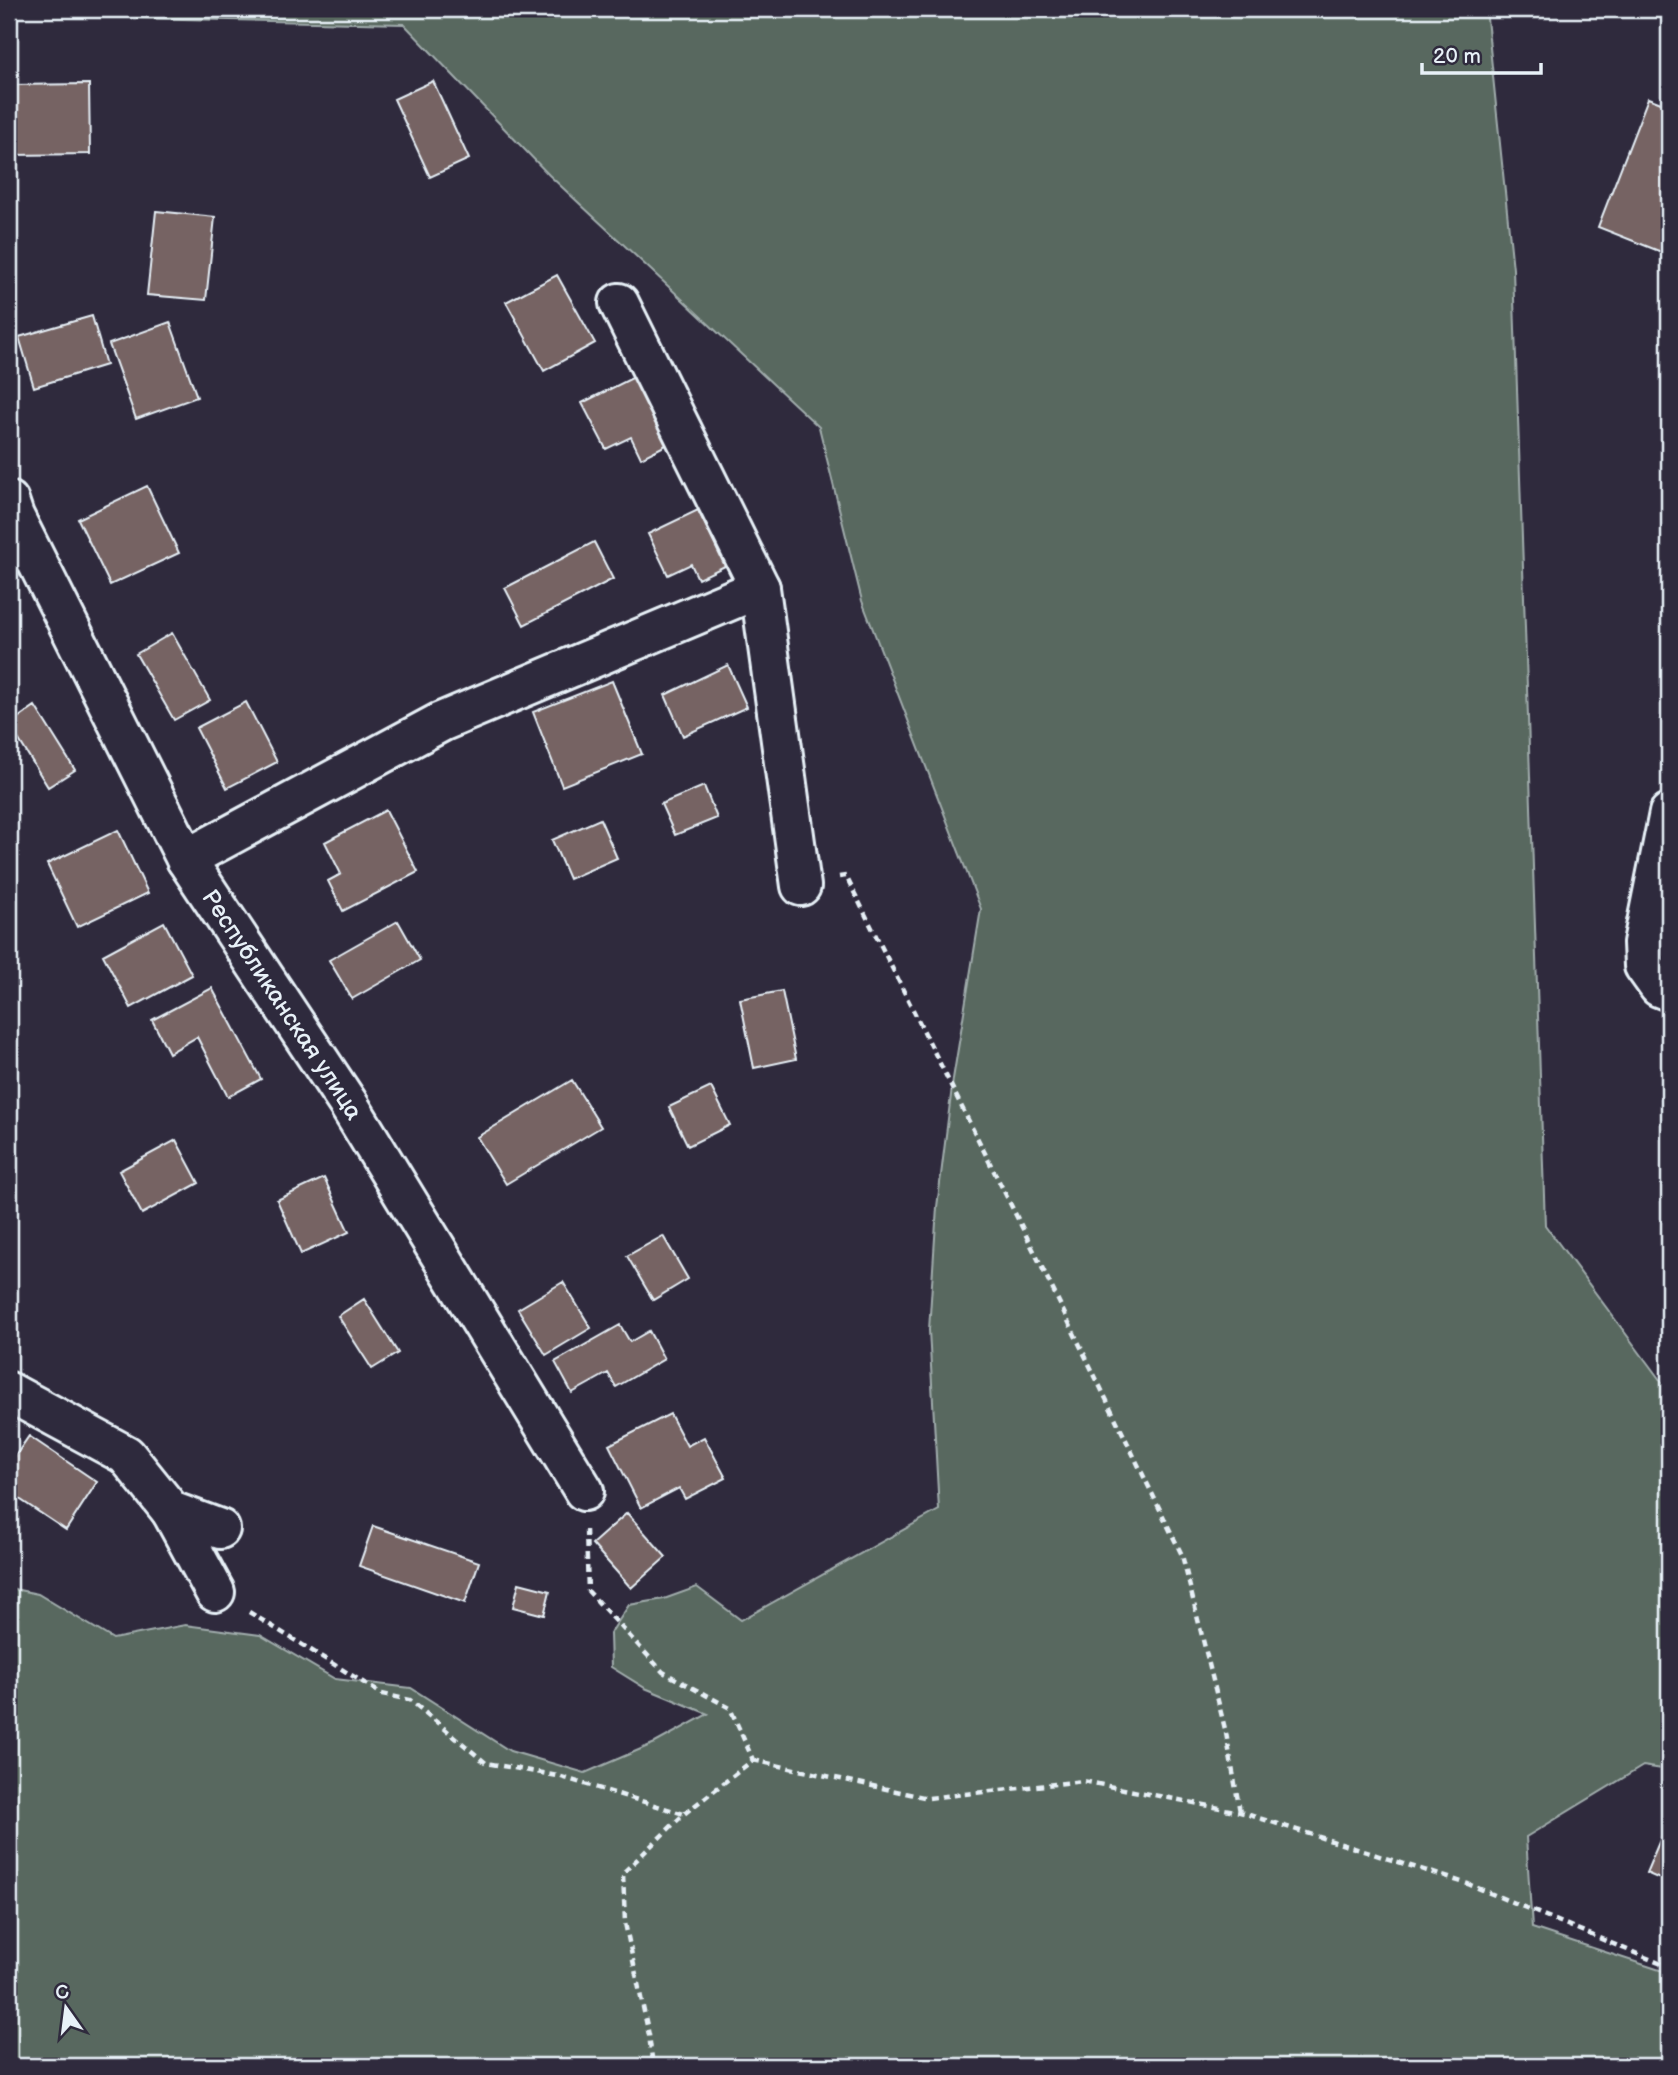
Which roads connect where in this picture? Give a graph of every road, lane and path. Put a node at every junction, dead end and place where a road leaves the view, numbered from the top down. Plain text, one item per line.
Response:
1 (619, 303) dead end
2 (9, 501) edge
3 (760, 588) junction
4 (1669, 813) edge
5 (186, 859) junction
6 (846, 876) dead end
7 (801, 886) dead end
8 (1669, 990) edge
9 (9, 1392) edge
10 (584, 1491) joint
11 (172, 1511) junction
12 (220, 1529) dead end
13 (215, 1592) joint
14 (753, 1760) junction
15 (1240, 1812) junction
16 (684, 1814) junction
17 (1669, 1967) edge
18 (653, 2066) edge

1 - 3 street
2 - 5 street, Республиканская улица
3 - 5 street
3 - 7 street
4 - 8 street
5 - 10 street, Республиканская улица
6 - 15 path
9 - 11 street
10 - 14 path
11 - 12 street
11 - 13 street
13 - 16 path
14 - 15 path
14 - 16 path
15 - 17 path
16 - 18 path

